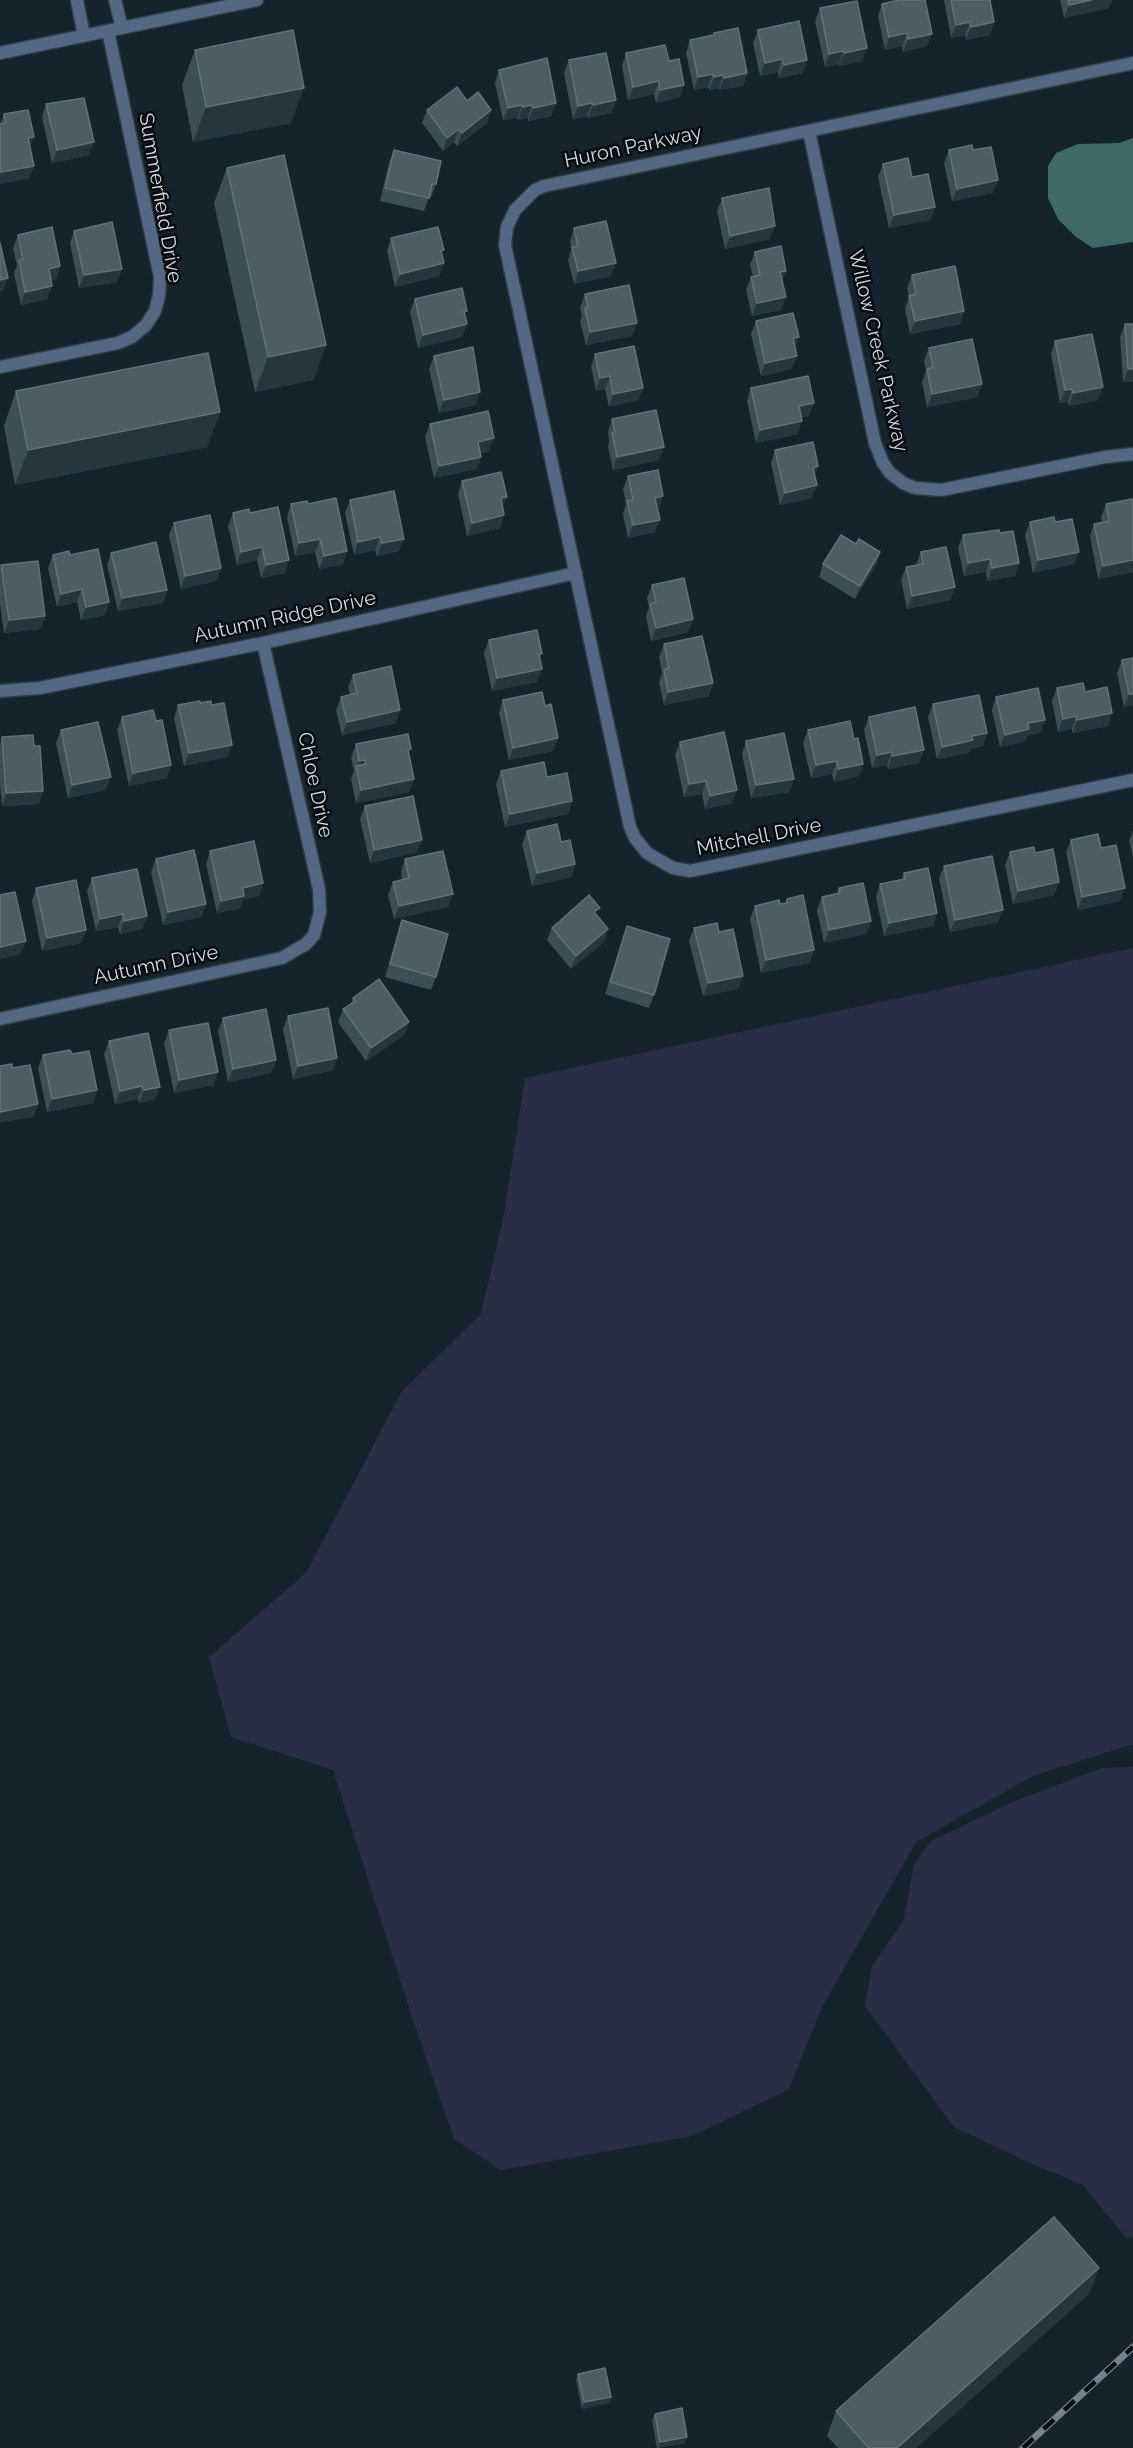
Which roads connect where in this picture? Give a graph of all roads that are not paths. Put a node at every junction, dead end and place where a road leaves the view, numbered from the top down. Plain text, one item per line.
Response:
1 (76, 0) edge
2 (115, 0) edge
3 (257, 0) edge
4 (122, 28) junction
5 (108, 31) junction
6 (84, 36) junction
7 (0, 53) edge
8 (1133, 63) edge
9 (809, 131) junction
10 (0, 367) edge
11 (1133, 454) edge
12 (576, 573) junction
13 (263, 643) junction
14 (0, 691) edge
15 (1133, 780) edge
16 (314, 935) joint
17 (0, 1019) edge

1 - 6 street
2 - 4 street
3 - 4 street
4 - 5 street
5 - 6 street
5 - 10 street, Summerfield Drive
6 - 7 street
8 - 9 street, Huron Parkway
9 - 11 street, Willow Creek Parkway
9 - 12 street, Huron Parkway
12 - 13 street, Autumn Ridge Drive
12 - 15 street, Mitchell Drive
13 - 14 street, Autumn Ridge Drive
13 - 16 street, Chloe Drive
16 - 17 street, Autumn Drive

